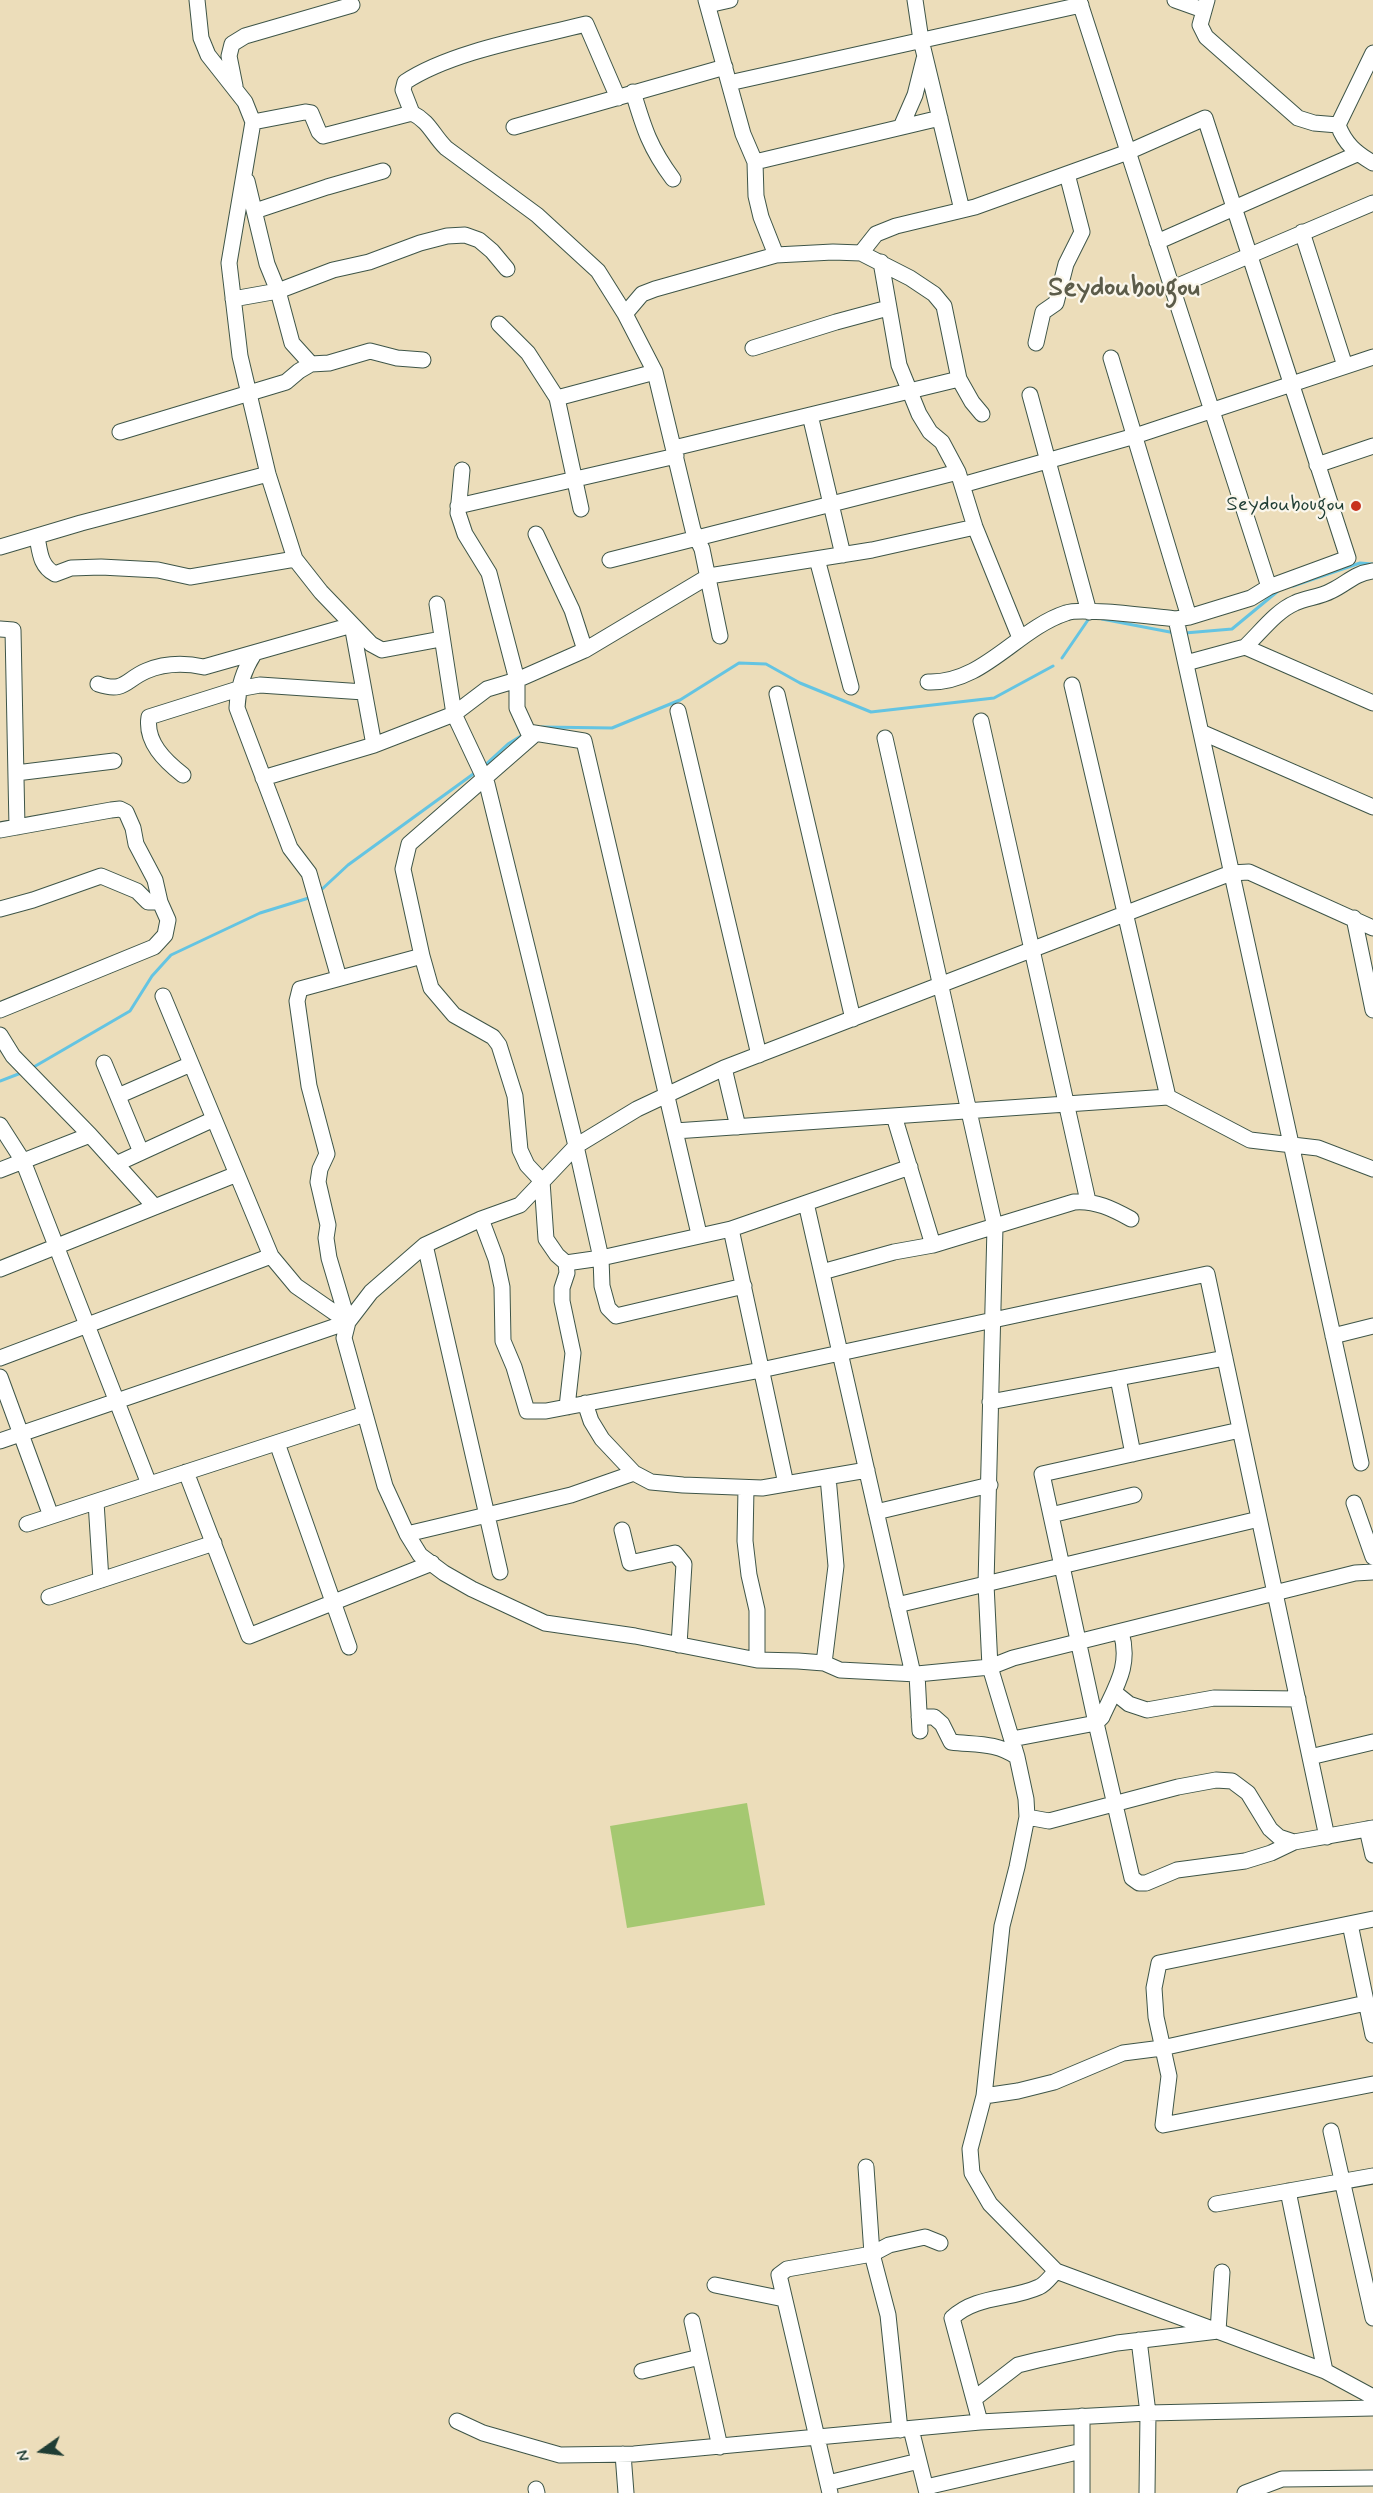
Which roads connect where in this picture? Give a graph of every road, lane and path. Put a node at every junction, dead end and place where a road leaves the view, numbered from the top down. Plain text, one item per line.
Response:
1 (197, 0) edge
2 (730, 0) edge
3 (915, 0) edge
4 (1175, 0) edge
5 (707, 3) edge
6 (1080, 3) edge
7 (352, 5) dead end
8 (1205, 5) edge
9 (921, 40) junction
10 (1373, 53) edge
11 (925, 56) junction
12 (725, 67) junction
13 (729, 83) junction
14 (237, 92) junction
15 (633, 92) junction
16 (618, 98) junction
17 (412, 113) junction
18 (940, 118) junction
19 (253, 122) junction
20 (1338, 125) junction
21 (514, 127) dead end
22 (901, 127) junction
23 (1128, 152) junction
24 (1358, 154) junction
25 (755, 162) junction
26 (1373, 163) edge
27 (383, 171) dead end
28 (244, 173) junction
29 (1067, 174) junction
30 (673, 179) dead end
31 (1372, 207) edge
32 (1234, 209) junction
33 (962, 210) junction
34 (255, 211) junction
35 (1302, 232) junction
36 (1157, 242) junction
37 (861, 253) junction
38 (776, 255) junction
39 (1249, 255) junction
40 (881, 262) junction
41 (507, 269) dead end
42 (1173, 288) junction
43 (278, 291) junction
44 (233, 299) junction
45 (888, 308) junction
46 (625, 314) junction
47 (499, 324) dead end
48 (1036, 343) dead end
49 (753, 348) dead end
50 (1111, 357) dead end
51 (1373, 357) edge
52 (423, 360) dead end
53 (311, 364) junction
54 (1345, 366) junction
55 (655, 372) junction
56 (959, 379) junction
57 (1291, 384) junction
58 (910, 391) junction
59 (249, 395) junction
60 (1030, 395) dead end
61 (557, 398) junction
62 (1212, 411) junction
63 (982, 414) dead end
64 (810, 415) junction
65 (120, 432) dead end
66 (1135, 436) junction
67 (1373, 446) edge
68 (675, 452) junction
69 (1048, 461) junction
70 (1317, 465) junction
71 (462, 470) dead end
72 (268, 474) junction
73 (575, 479) junction
74 (960, 479) junction
75 (831, 504) junction
76 (458, 506) junction
77 (581, 508) dead end
78 (975, 526) junction
79 (536, 534) dead end
80 (37, 537) junction
81 (697, 538) junction
82 (0, 548) edge
83 (843, 555) junction
84 (295, 559) junction
85 (817, 559) junction
86 (609, 560) dead end
87 (1373, 571) edge
88 (709, 576) junction
89 (1269, 587) junction
90 (437, 604) dead end
91 (1089, 612) junction
92 (1182, 618) junction
93 (352, 625) junction
94 (0, 629) edge
95 (720, 636) dead end
96 (1020, 638) junction
97 (441, 639) junction
98 (1245, 647) junction
99 (585, 650) junction
100 (254, 654) junction
101 (1186, 663) junction
102 (517, 680) junction
103 (928, 682) dead end
104 (98, 684) dead end
105 (1072, 685) dead end
106 (851, 687) dead end
107 (238, 689) junction
108 (364, 692) junction
109 (777, 694) dead end
110 (1373, 703) edge
111 (678, 711) dead end
112 (454, 714) junction
113 (981, 721) dead end
114 (7, 724) edge
115 (1201, 732) junction
116 (535, 734) junction
117 (885, 738) dead end
118 (374, 745) junction
119 (114, 760) dead end
120 (16, 773) junction
121 (183, 775) dead end
122 (263, 778) junction
123 (485, 779) junction
124 (1373, 807) edge
125 (17, 827) junction
126 (0, 830) edge
127 (1232, 873) junction
128 (160, 902) junction
129 (0, 909) edge
130 (1125, 914) junction
131 (1354, 918) junction
132 (1373, 928) edge
133 (1032, 950) junction
134 (422, 956) junction
135 (339, 978) junction
136 (941, 985) junction
137 (163, 996) dead end
138 (0, 1010) edge
139 (1373, 1010) edge
140 (853, 1019) junction
141 (0, 1035) edge
142 (759, 1055) junction
143 (104, 1064) dead end
144 (191, 1064) junction
145 (724, 1068) junction
146 (118, 1096) junction
147 (667, 1096) junction
148 (1168, 1097) junction
149 (1066, 1104) junction
150 (969, 1111) junction
151 (894, 1116) junction
152 (214, 1119) junction
153 (0, 1125) edge
154 (738, 1127) junction
155 (675, 1131) junction
156 (90, 1135) junction
157 (1291, 1144) junction
158 (576, 1146) junction
159 (141, 1152) junction
160 (23, 1161) junction
161 (116, 1164) junction
162 (910, 1167) junction
163 (1373, 1169) edge
164 (0, 1170) edge
165 (237, 1174) junction
166 (542, 1181) junction
167 (1088, 1201) junction
168 (806, 1203) junction
169 (155, 1207) junction
170 (481, 1219) junction
171 (1131, 1219) dead end
172 (995, 1227) junction
173 (731, 1228) junction
174 (699, 1234) junction
175 (425, 1245) junction
176 (933, 1245) junction
177 (56, 1246) junction
178 (272, 1256) junction
179 (601, 1258) junction
180 (566, 1263) junction
181 (0, 1269) edge
182 (822, 1272) junction
183 (744, 1286) junction
184 (991, 1319) junction
185 (348, 1322) junction
186 (87, 1324) junction
187 (1373, 1326) edge
188 (1333, 1336) junction
189 (840, 1352) junction
190 (0, 1358) edge
191 (1225, 1358) junction
192 (761, 1370) junction
193 (0, 1377) edge
194 (1118, 1378) junction
195 (117, 1401) junction
196 (990, 1402) junction
197 (585, 1403) junction
198 (567, 1407) junction
199 (365, 1414) junction
200 (1240, 1430) junction
201 (21, 1434) junction
202 (0, 1441) edge
203 (277, 1443) junction
204 (1133, 1454) junction
205 (1361, 1463) dead end
206 (867, 1470) junction
207 (186, 1472) junction
208 (634, 1473) junction
209 (828, 1477) junction
210 (149, 1484) junction
211 (786, 1484) junction
212 (990, 1485) junction
213 (746, 1488) junction
214 (1134, 1495) dead end
215 (96, 1502) junction
216 (1354, 1503) dead end
217 (876, 1512) junction
218 (486, 1515) junction
219 (1051, 1515) junction
220 (51, 1516) junction
221 (1259, 1519) junction
222 (27, 1524) dead end
223 (622, 1530) dead end
224 (407, 1534) junction
225 (213, 1543) junction
226 (1373, 1557) edge
227 (432, 1563) junction
228 (1062, 1566) junction
229 (500, 1572) dead end
230 (1373, 1572) edge
231 (101, 1580) junction
232 (986, 1584) junction
233 (1275, 1593) junction
234 (49, 1596) dead end
235 (334, 1603) junction
236 (897, 1605) junction
237 (1120, 1632) junction
238 (1079, 1643) junction
239 (679, 1645) junction
240 (349, 1647) dead end
241 (757, 1660) junction
242 (824, 1664) junction
243 (990, 1667) junction
244 (915, 1674) junction
245 (1114, 1692) junction
246 (1298, 1699) junction
247 (1096, 1723) junction
248 (1012, 1739) junction
249 (1373, 1742) edge
250 (1310, 1756) junction
251 (1017, 1757) junction
252 (1114, 1804) junction
253 (1026, 1817) junction
254 (1370, 1829) edge
255 (1327, 1837) junction
256 (1294, 1842) junction
257 (1373, 1855) edge
258 (1373, 1919) edge
259 (1350, 1924) junction
260 (1366, 2003) junction
261 (1373, 2035) edge
262 (1162, 2048) junction
263 (1373, 2084) edge
264 (984, 2096) junction
265 (1331, 2131) dead end
266 (866, 2167) dead end
267 (1373, 2176) edge
268 (1342, 2181) junction
269 (1288, 2191) junction
270 (1216, 2204) dead end
271 (940, 2243) dead end
272 (872, 2254) junction
273 (1056, 2271) junction
274 (1222, 2272) dead end
275 (716, 2285) dead end
276 (784, 2299) junction
277 (1373, 2318) edge
278 (692, 2321) dead end
279 (1218, 2331) junction
280 (1139, 2340) junction
281 (700, 2357) junction
282 (642, 2371) dead end
283 (1325, 2372) junction
284 (1373, 2397) edge
285 (974, 2399) junction
286 (1373, 2408) edge
287 (1148, 2413) junction
288 (1082, 2416) junction
289 (457, 2421) dead end
290 (980, 2422) junction
291 (905, 2429) junction
292 (818, 2438) junction
293 (720, 2446) junction
294 (1082, 2451) junction
295 (623, 2454) junction
296 (919, 2461) junction
297 (1373, 2478) edge
298 (1282, 2480) junction
299 (829, 2488) edge
300 (926, 2490) edge
301 (626, 2493) edge
302 (1082, 2493) edge
303 (1147, 2493) edge
304 (1245, 2493) edge
305 (1298, 2493) edge

1 - 14 street
2 - 5 street
3 - 9 street
4 - 8 street
5 - 12 street
6 - 9 street
6 - 23 street
7 - 14 street
8 - 20 street
9 - 11 street
9 - 13 street
10 - 20 street
11 - 18 street
11 - 22 street
12 - 13 street
12 - 15 street
13 - 25 street
14 - 19 street
15 - 16 street
15 - 30 street
16 - 17 street
16 - 21 street
17 - 19 street
17 - 46 street
18 - 22 street
18 - 33 street
19 - 28 street
20 - 24 street
22 - 25 street
23 - 29 street
23 - 32 street
23 - 36 street
24 - 26 street
24 - 32 street
25 - 38 street
27 - 34 street
28 - 34 street
28 - 44 street
29 - 33 street
29 - 48 street
31 - 35 street
32 - 36 street
32 - 39 street
33 - 37 street
34 - 43 street
35 - 39 street
35 - 54 street
36 - 42 street
37 - 38 street
37 - 40 street
38 - 46 street
39 - 42 street
39 - 57 street
40 - 45 street
40 - 56 street
41 - 43 street
42 - 62 street
43 - 44 street
43 - 53 street
44 - 59 street
45 - 49 street
45 - 58 street
46 - 55 street
47 - 61 street
50 - 66 street
51 - 54 street
52 - 53 street
53 - 59 street
54 - 57 street
55 - 61 street
55 - 68 street
56 - 58 street
56 - 63 street
57 - 62 street
57 - 70 street
58 - 64 street
58 - 74 street
59 - 65 street
59 - 72 street
60 - 69 street
61 - 73 street
62 - 66 street
62 - 89 street
64 - 68 street
64 - 75 street
66 - 69 street
66 - 92 street
67 - 70 street
68 - 73 street
68 - 81 street
69 - 74 street
69 - 91 street
70 - 89 street
71 - 76 street
72 - 80 street
72 - 84 street
73 - 76 street
73 - 77 street
74 - 75 street
74 - 78 street
75 - 81 street
75 - 83 street
76 - 102 street
78 - 83 street
78 - 96 street
79 - 99 street
80 - 82 street
80 - 84 street
81 - 86 street
81 - 88 street
83 - 85 street
84 - 93 street
85 - 88 street
85 - 106 street
87 - 98 street
88 - 95 street
88 - 99 street
89 - 92 street
90 - 97 street
91 - 92 street
91 - 96 street
92 - 101 street
93 - 97 street
93 - 100 street
93 - 108 street
94 - 114 street
96 - 103 street
97 - 112 street
98 - 101 street
98 - 110 street
99 - 102 street
100 - 104 street
100 - 107 street
101 - 115 street
102 - 112 street
102 - 116 street
105 - 130 street
107 - 108 street
107 - 121 street
107 - 122 street
108 - 118 street
109 - 140 street
111 - 142 street
112 - 118 street
112 - 123 street
113 - 133 street
114 - 120 street
115 - 124 street
115 - 127 street
116 - 123 street
116 - 147 street
117 - 136 street
118 - 122 street
119 - 120 street
120 - 125 street
122 - 135 street
123 - 134 street
123 - 158 street
125 - 126 street
125 - 128 street
127 - 130 street
127 - 131 street
127 - 157 street
128 - 129 street
128 - 138 street
130 - 133 street
130 - 148 street
131 - 132 street
131 - 139 street
133 - 136 street
133 - 149 street
134 - 135 street
134 - 166 street
135 - 185 street
136 - 140 street
136 - 150 street
137 - 144 street
140 - 142 street
141 - 156 street
142 - 145 street
143 - 146 street
144 - 146 street
144 - 152 street
145 - 147 street
145 - 154 street
146 - 159 street
147 - 155 street
147 - 158 street
148 - 149 street
148 - 157 street
149 - 150 street
149 - 167 street
150 - 151 street
150 - 172 street
151 - 154 street
151 - 162 street
152 - 159 street
152 - 165 street
153 - 160 street
154 - 155 street
155 - 174 street
156 - 160 street
156 - 161 street
157 - 163 street
157 - 188 street
158 - 166 street
158 - 179 street
159 - 161 street
160 - 164 street
160 - 177 street
161 - 169 street
162 - 168 street
162 - 176 street
165 - 169 street
165 - 178 street
166 - 170 street
166 - 180 street
167 - 171 street
167 - 172 street
168 - 173 street
168 - 182 street
169 - 177 street
170 - 175 street
170 - 198 street
172 - 176 street
172 - 184 street
173 - 174 street
173 - 183 street
174 - 179 street
175 - 185 street
175 - 218 street
176 - 182 street
177 - 181 street
177 - 186 street
178 - 185 street
178 - 186 street
179 - 180 street
179 - 183 street
180 - 198 street
182 - 189 street
183 - 192 street
184 - 189 street
184 - 191 street
184 - 196 street
185 - 195 street
185 - 199 street
186 - 190 street
186 - 195 street
187 - 188 street
188 - 205 street
189 - 192 street
189 - 206 street
191 - 194 street
191 - 200 street
192 - 197 street
192 - 211 street
193 - 201 street
194 - 196 street
194 - 204 street
195 - 201 street
195 - 210 street
196 - 212 street
197 - 198 street
197 - 208 street
199 - 203 street
199 - 224 street
200 - 204 street
200 - 221 street
201 - 202 street
201 - 220 street
203 - 207 street
203 - 235 street
204 - 219 street
206 - 209 street
206 - 217 street
207 - 210 street
207 - 225 street
208 - 213 street
208 - 218 street
209 - 211 street
209 - 242 street
210 - 215 street
211 - 213 street
212 - 217 street
212 - 232 street
213 - 241 street
214 - 219 street
215 - 220 street
215 - 231 street
216 - 226 street
217 - 236 street
218 - 224 street
218 - 229 street
219 - 228 street
220 - 222 street
221 - 228 street
221 - 233 street
223 - 239 street
224 - 227 street
225 - 231 street
225 - 235 street
227 - 235 street
227 - 239 street
228 - 232 street
228 - 238 street
230 - 233 street
231 - 234 street
232 - 236 street
232 - 243 street
233 - 237 street
233 - 246 street
235 - 240 street
236 - 244 street
237 - 238 street
237 - 245 street
238 - 243 street
238 - 247 street
239 - 241 street
241 - 242 street
242 - 244 street
243 - 244 street
243 - 248 street
244 - 251 street
245 - 246 street
245 - 247 street
246 - 250 street
247 - 248 street
247 - 252 street
248 - 251 street
249 - 250 street
250 - 255 street
251 - 253 street
252 - 253 street
252 - 256 street
252 - 256 street
253 - 264 street
254 - 255 street
254 - 257 street
255 - 256 street
258 - 259 street
259 - 260 street
259 - 262 street
260 - 261 street
260 - 262 street
262 - 263 street
262 - 264 street
264 - 273 street
265 - 268 street
266 - 272 street
267 - 268 street
268 - 269 street
268 - 277 street
269 - 270 street
269 - 283 street
271 - 272 street
272 - 276 street
272 - 291 street
273 - 279 street
273 - 285 street
274 - 279 street
275 - 276 street
276 - 292 street
278 - 281 street
279 - 280 street
279 - 283 street
280 - 285 street
280 - 287 street
281 - 282 street
281 - 293 street
283 - 284 street
285 - 290 street
286 - 287 street
287 - 288 street
287 - 303 street
288 - 290 street
288 - 294 street
289 - 295 street
290 - 291 street
291 - 292 street
291 - 296 street
292 - 293 street
292 - 299 street
293 - 295 street
294 - 300 street
294 - 302 street
295 - 301 street
296 - 299 street
296 - 300 street
297 - 298 street
298 - 304 street
298 - 305 street

